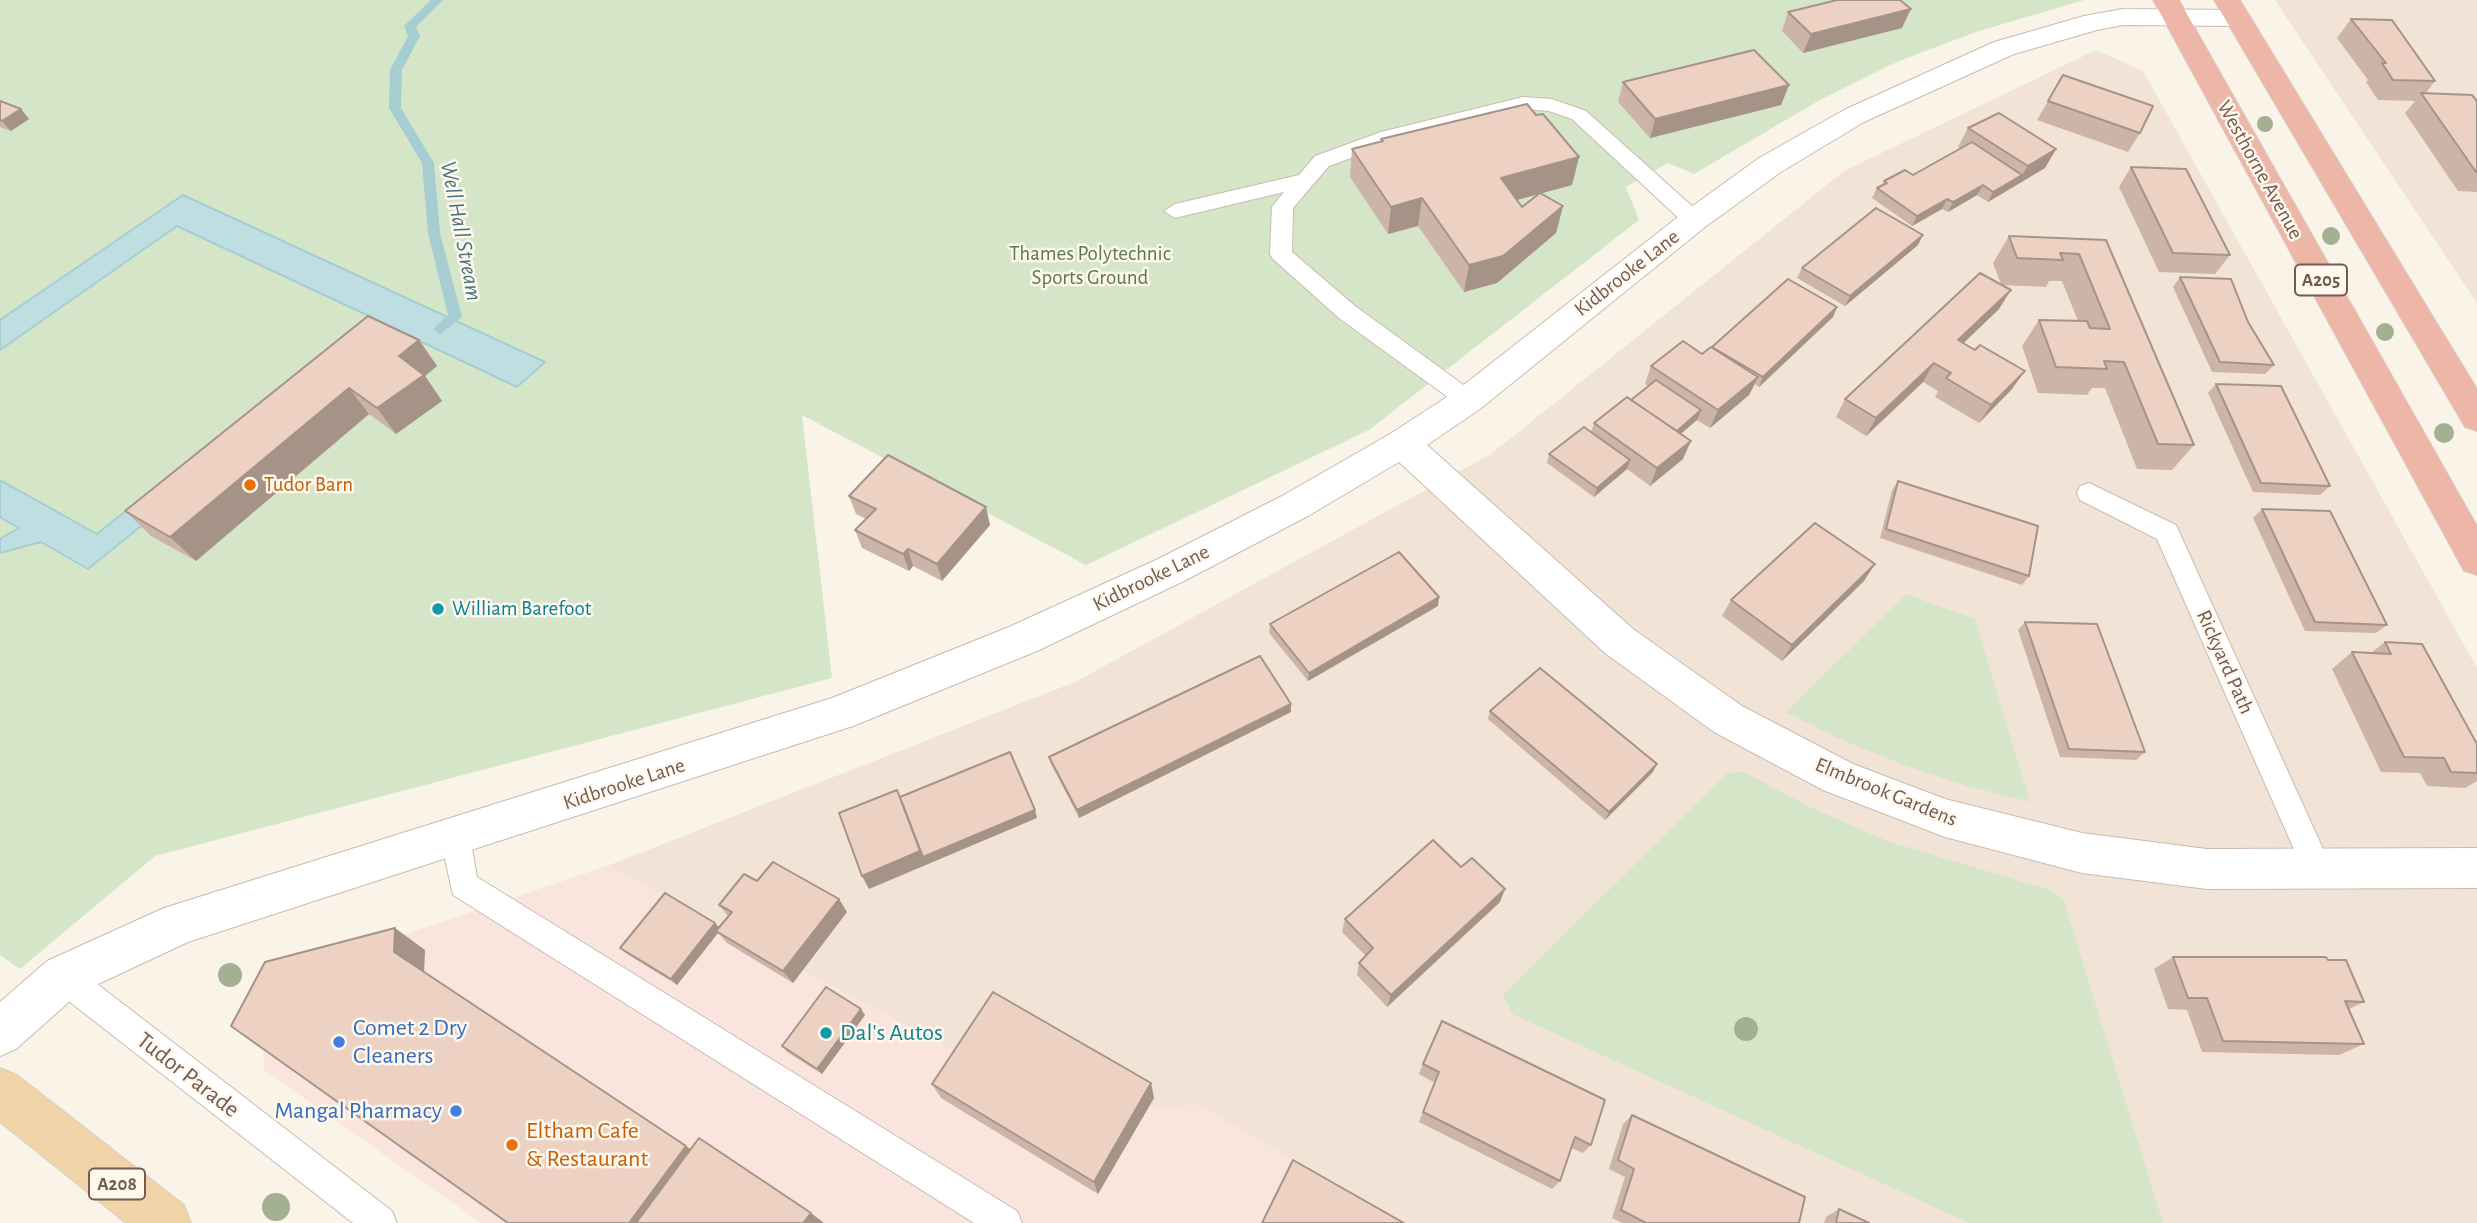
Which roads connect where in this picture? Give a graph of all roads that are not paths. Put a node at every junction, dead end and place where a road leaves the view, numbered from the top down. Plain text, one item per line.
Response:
1 (2171, 9) edge
2 (2232, 9) edge
3 (1307, 180) junction
4 (1175, 211) dead end
5 (1694, 220) junction
6 (1468, 400) junction
7 (2477, 418) edge
8 (1402, 444) junction
9 (2089, 493) dead end
10 (2477, 560) edge
11 (455, 837) junction
12 (2477, 868) edge
13 (2318, 871) junction
14 (63, 977) junction
15 (0, 1033) edge
16 (0, 1092) edge
17 (166, 1223) edge
18 (380, 1223) edge
19 (1005, 1223) edge

1 - 2 street, Kidbrooke Lane
1 - 5 street, Kidbrooke Lane
1 - 10 highway, Westhorne Avenue / A205
2 - 7 highway
3 - 4 lane
3 - 5 lane
3 - 6 lane
5 - 6 street, Kidbrooke Lane
6 - 8 street, Kidbrooke Lane
8 - 11 street, Kidbrooke Lane
8 - 13 street, Elmbrook Gardens
9 - 13 lane, Rickyard Path
11 - 14 street, Kidbrooke Lane
11 - 19 lane
12 - 13 street, Elmbrook Gardens
14 - 15 street, Kidbrooke Lane
14 - 18 lane, Tudor Parade
16 - 17 main road, A208

